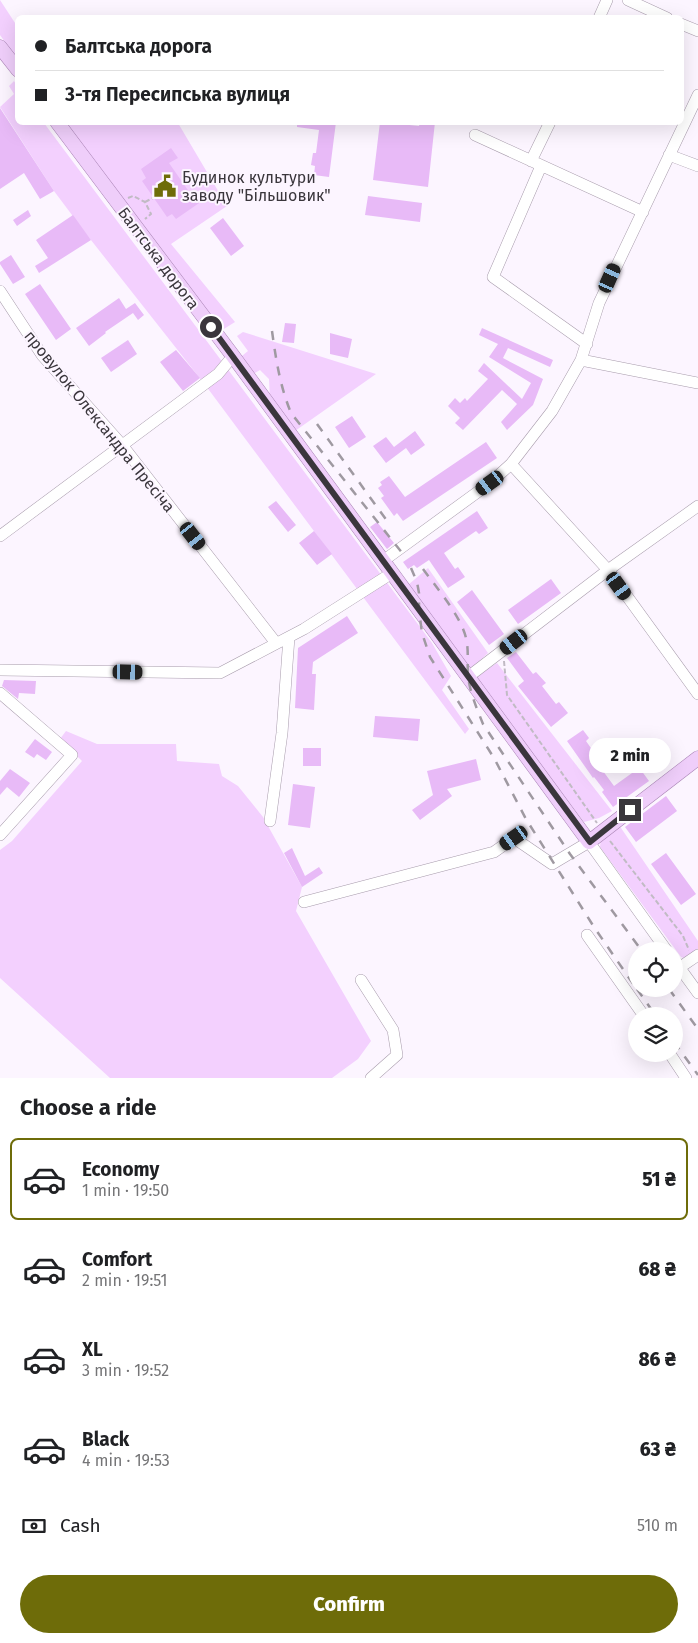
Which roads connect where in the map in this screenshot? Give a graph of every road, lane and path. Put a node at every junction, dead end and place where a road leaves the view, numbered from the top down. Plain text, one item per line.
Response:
1 (607, 0) edge
2 (628, 0) edge
3 (600, 15) edge
4 (660, 15) edge
5 (684, 25) edge
6 (698, 31) edge
7 (0, 47) edge
8 (15, 66) edge
9 (698, 96) edge
10 (684, 124) edge
11 (59, 125) edge
12 (549, 125) edge
13 (684, 125) edge
14 (475, 135) dead end
15 (669, 155) junction
16 (536, 163) junction
17 (698, 166) edge
18 (153, 198) dead end
19 (145, 202) junction
20 (118, 204) junction
21 (643, 212) junction
22 (135, 226) junction
23 (0, 291) edge
24 (586, 344) junction
25 (233, 356) junction
26 (581, 360) junction
27 (698, 383) edge
28 (122, 444) junction
29 (511, 464) junction
30 (698, 506) edge
31 (0, 536) edge
32 (383, 562) junction
33 (608, 570) junction
34 (392, 573) junction
35 (288, 637) junction
36 (276, 643) junction
37 (499, 654) junction
38 (0, 670) edge
39 (468, 677) junction
40 (0, 693) edge
41 (698, 694) edge
42 (698, 758) edge
43 (270, 821) dead end
44 (603, 832) junction
45 (0, 835) edge
46 (590, 842) junction
47 (304, 902) dead end
48 (587, 935) dead end
49 (661, 942) edge
50 (696, 957) edge
51 (683, 962) edge
52 (683, 973) edge
53 (361, 980) dead end
54 (698, 993) edge
55 (638, 1007) edge
56 (675, 1062) edge
57 (371, 1078) edge
58 (686, 1078) edge

1 - 3 street
2 - 4 street
5 - 6 street
7 - 8 main road
9 - 10 street
11 - 20 main road, Балтська дорога
12 - 16 street
13 - 15 street
14 - 16 street
15 - 17 street
15 - 21 street
16 - 21 street
16 - 24 street
18 - 19 path
19 - 20 path
19 - 22 path
20 - 22 main road, Балтська дорога
21 - 24 street
22 - 25 main road, Балтська дорога
23 - 28 street, провулок Олександра Пресіча
24 - 26 street
25 - 28 street
25 - 32 main road, Балтська дорога
26 - 27 street
26 - 29 street
28 - 31 street
28 - 36 street, провулок Олександра Пресіча
29 - 32 street
29 - 33 street
30 - 33 street
32 - 34 main road, Балтська дорога
33 - 37 street
33 - 41 street
34 - 35 street
34 - 39 main road, Балтська дорога
35 - 36 street
35 - 43 street
36 - 38 street
37 - 39 street
37 - 44 path
39 - 46 main road, Балтська дорога
40 - 45 street
42 - 44 main road
44 - 46 main road
44 - 50 path
46 - 47 street
46 - 49 street, Балтська дорога
48 - 55 street
50 - 51 street
52 - 54 street
53 - 57 street
56 - 58 street

